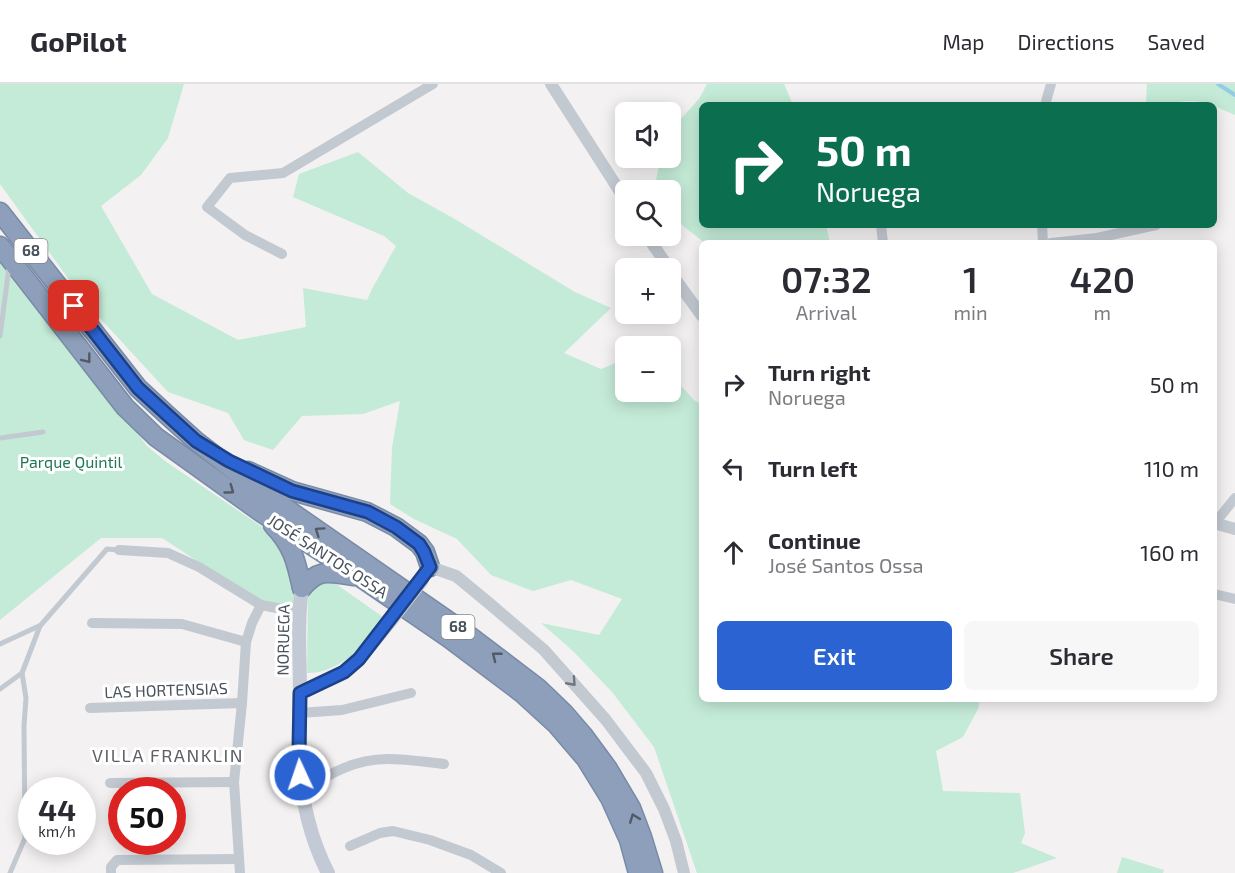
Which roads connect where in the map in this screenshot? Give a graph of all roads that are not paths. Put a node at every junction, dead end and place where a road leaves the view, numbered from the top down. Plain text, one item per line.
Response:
1 (434, 84) edge
2 (551, 84) edge
3 (1051, 84) edge
4 (1046, 102) edge
5 (615, 184) edge
6 (0, 212) edge
7 (1142, 228) edge
8 (1079, 240) edge
9 (5, 253) edge
10 (282, 254) dead end
11 (681, 288) edge
12 (699, 312) edge
13 (0, 336) edge
14 (43, 432) dead end
15 (0, 438) edge
16 (196, 441) junction
17 (1235, 498) edge
18 (261, 513) junction
19 (1217, 519) edge
20 (1217, 524) edge
21 (1235, 529) edge
22 (119, 550) joint
23 (426, 574) junction
24 (360, 577) junction
25 (302, 588) junction
26 (1217, 595) edge
27 (1235, 599) edge
28 (261, 605) junction
29 (298, 612) junction
30 (92, 623) dead end
31 (40, 626) junction
32 (246, 642) junction
33 (0, 644) edge
34 (22, 673) junction
35 (0, 690) edge
36 (300, 693) junction
37 (411, 693) dead end
38 (243, 703) junction
39 (90, 708) dead end
40 (299, 713) junction
41 (444, 764) dead end
42 (186, 782) edge
43 (234, 782) junction
44 (302, 794) junction
45 (350, 846) dead end
46 (239, 859) junction
47 (111, 870) edge
48 (10, 873) edge
49 (240, 873) edge
50 (328, 873) edge
51 (501, 873) edge
52 (638, 873) edge
53 (653, 873) edge
54 (684, 873) edge

1 - 10 street
2 - 5 street
3 - 4 street
6 - 16 highway, JOSÉ SANTOS OSSA / 68
7 - 8 street
9 - 13 lane
9 -> 18 highway, JOSÉ SANTOS OSSA / 68
11 - 12 street
14 - 15 lane
16 - 23 highway
53 -> 16 highway, JOSÉ SANTOS OSSA / 68
17 - 19 street
18 - 24 highway, JOSÉ SANTOS OSSA / 68
18 - 25 highway
20 - 21 street
22 - 28 street
22 - 31 lane
23 - 36 main road, NORUEGA, bridge
23 -> 54 street
24 - 25 highway
24 - 52 highway, JOSÉ SANTOS OSSA / 68
25 - 29 main road, NORUEGA
26 - 27 street
28 - 29 street
28 - 32 street
29 - 36 main road, NORUEGA
30 - 32 street
31 - 33 lane
31 - 34 lane
32 - 38 street
34 - 35 lane
34 - 48 lane
36 - 40 main road, NORUEGA
37 - 40 street
38 - 39 street, LAS HORTENSIAS
38 - 43 street
40 - 44 main road, NORUEGA
41 - 44 street
42 - 43 street
43 - 46 street
44 - 50 main road, NORUEGA
45 - 51 street
46 - 47 street
46 - 49 street

